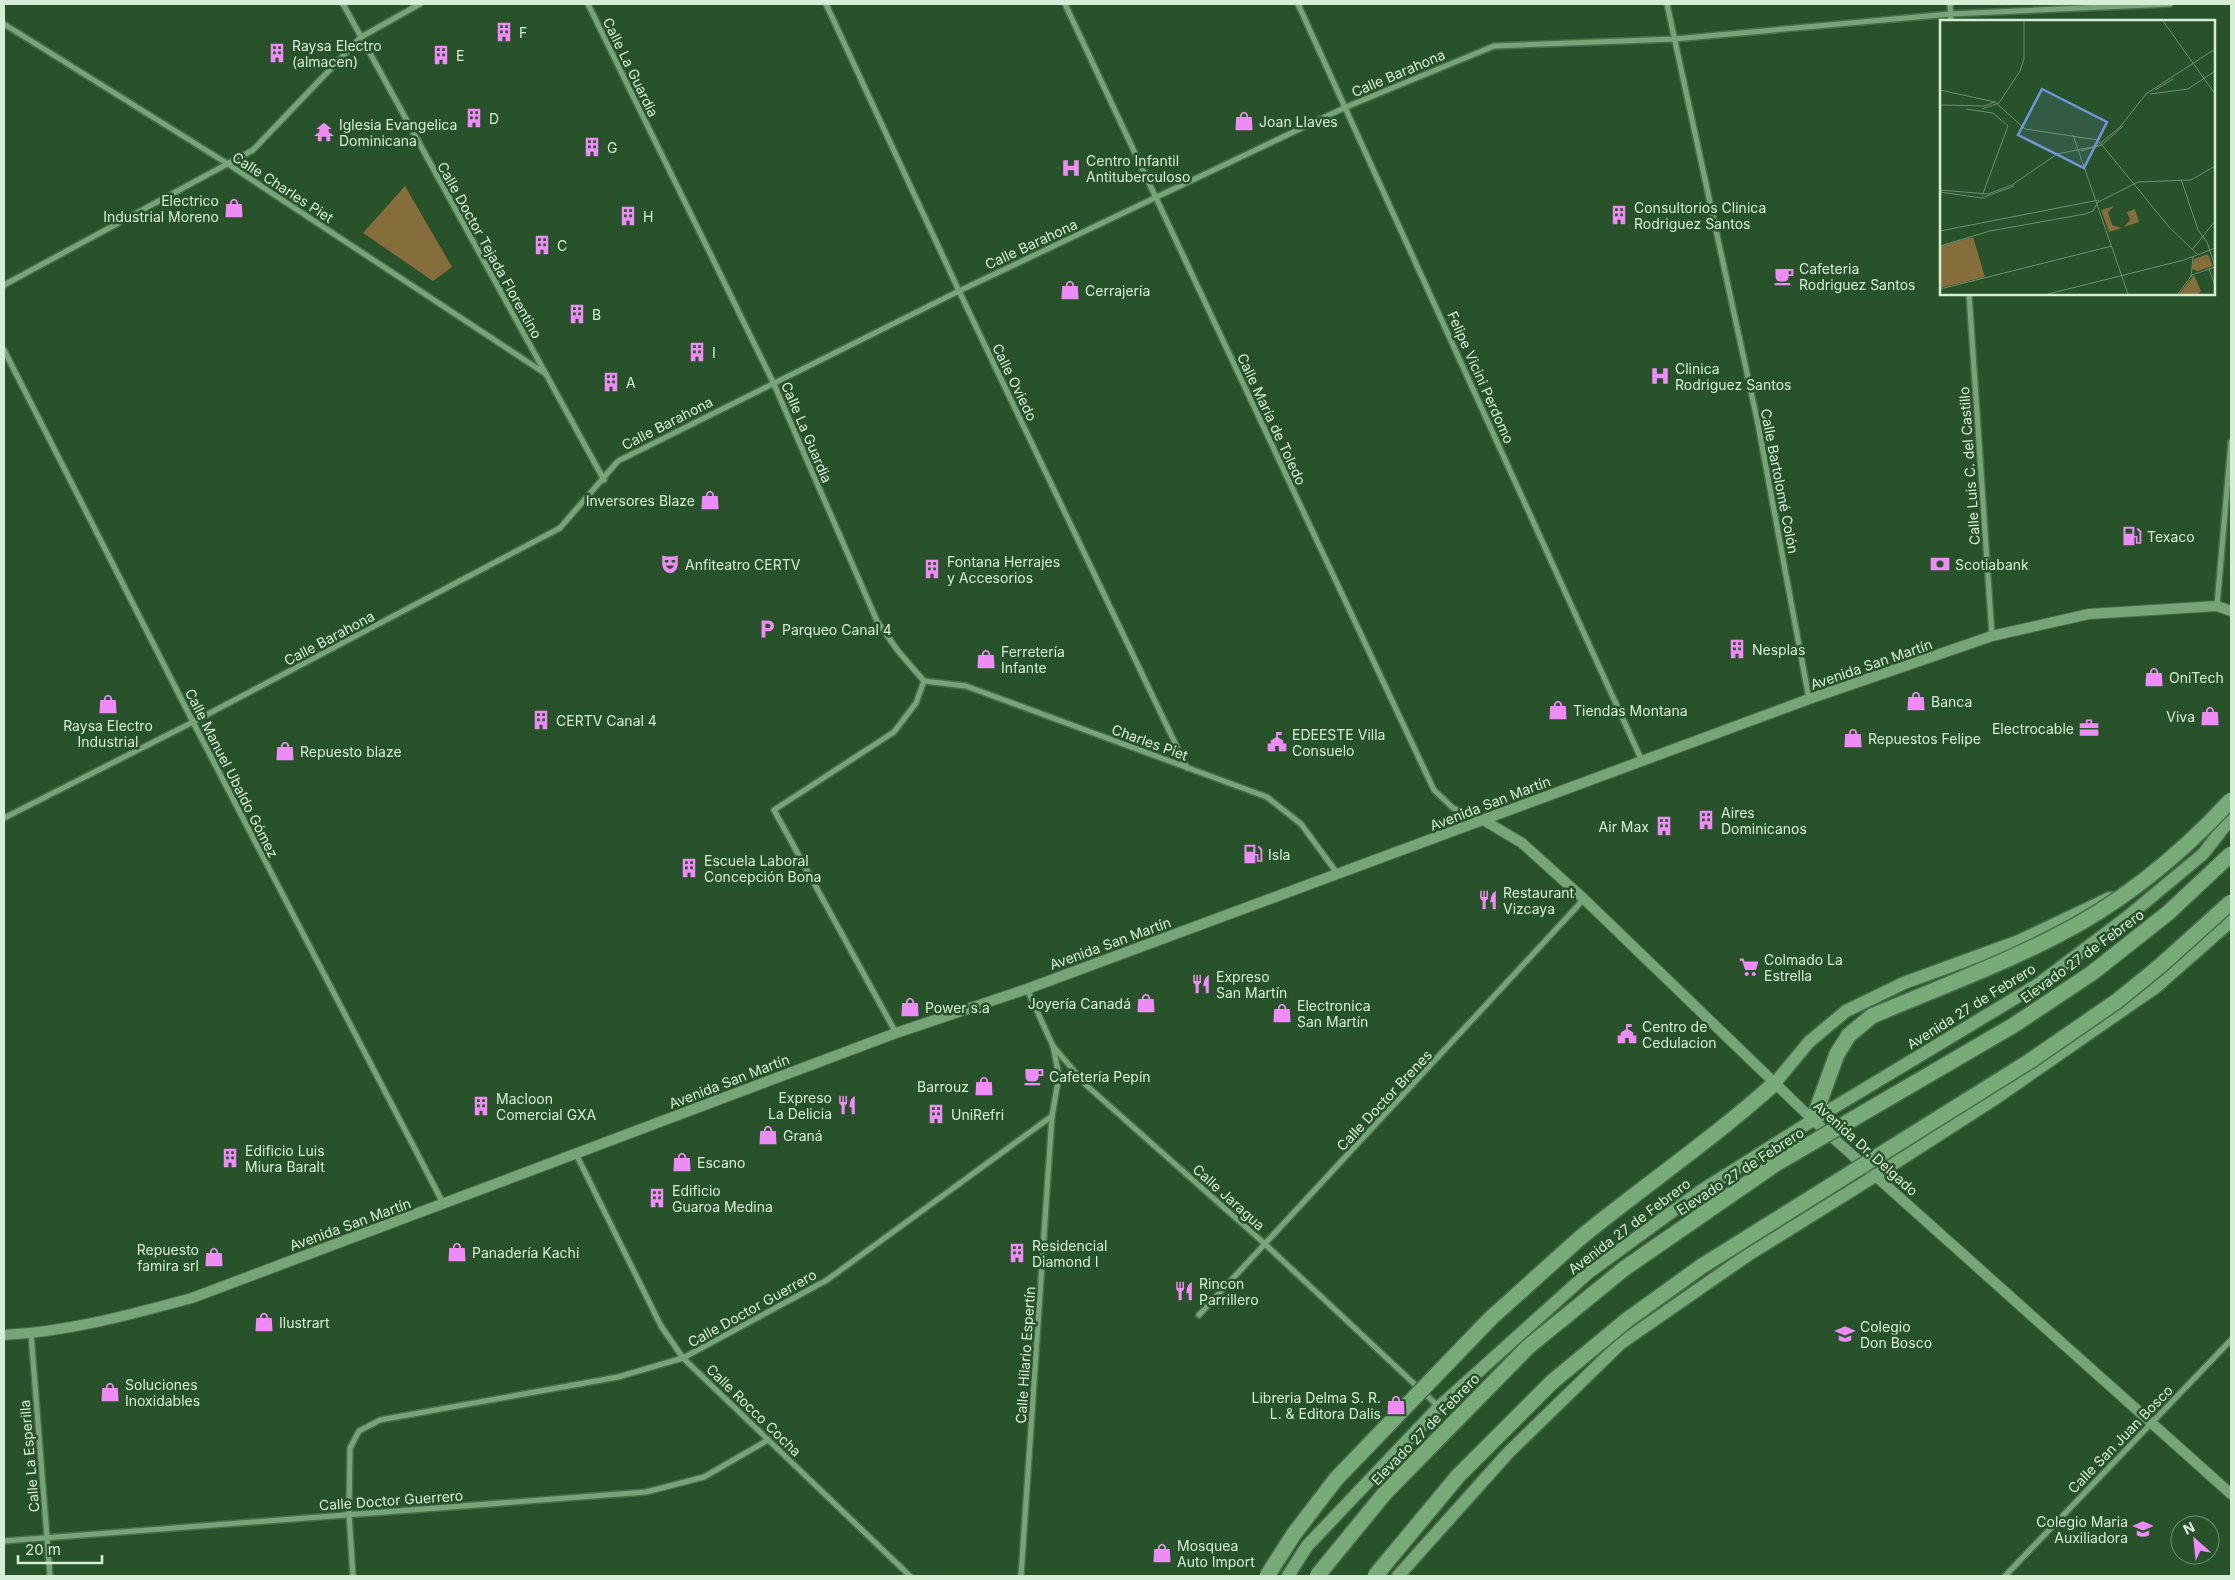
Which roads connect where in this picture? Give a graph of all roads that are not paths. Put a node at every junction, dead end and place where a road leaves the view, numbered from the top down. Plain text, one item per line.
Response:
1 (343, 4) edge
2 (420, 4) edge
3 (588, 4) edge
4 (826, 4) edge
5 (1064, 4) edge
6 (1298, 4) edge
7 (1667, 4) edge
8 (1950, 4) edge
9 (2170, 4) edge
10 (1950, 14) junction
11 (1951, 20) edge
12 (4, 24) edge
13 (361, 37) junction
14 (1674, 39) junction
15 (1346, 107) junction
16 (228, 164) junction
17 (1156, 198) junction
18 (4, 285) edge
19 (959, 291) junction
20 (1969, 295) edge
21 (4, 350) edge
22 (546, 374) junction
23 (773, 382) junction
24 (2231, 442) edge
25 (604, 480) junction
26 (2217, 606) junction
27 (2231, 611) edge
28 (1992, 636) junction
29 (924, 681) junction
30 (1809, 699) junction
31 (193, 722) junction
32 (1642, 761) junction
33 (1187, 768) junction
34 (2231, 800) edge
35 (4, 818) edge
36 (2231, 818) edge
37 (1485, 821) junction
38 (2203, 854) junction
39 (2231, 854) edge
40 (1338, 874) junction
41 (1584, 899) junction
42 (2231, 902) edge
43 (2231, 921) edge
44 (1027, 989) junction
45 (896, 1033) junction
46 (1053, 1046) junction
47 (1775, 1083) junction
48 (1052, 1116) junction
49 (1813, 1120) junction
50 (576, 1154) junction
51 (1875, 1176) junction
52 (444, 1204) junction
53 (1265, 1244) junction
54 (1199, 1315) dead end
55 (30, 1334) junction
56 (4, 1335) edge
57 (2231, 1340) edge
58 (683, 1358) junction
59 (1439, 1407) junction
60 (2152, 1422) junction
61 (768, 1440) junction
62 (2231, 1494) edge
63 (349, 1514) junction
64 (47, 1538) junction
65 (4, 1541) edge
66 (50, 1576) edge
67 (353, 1576) edge
68 (910, 1576) edge
69 (1021, 1576) edge
70 (1267, 1576) edge
71 (1288, 1576) edge
72 (1317, 1576) edge
73 (1375, 1576) edge
74 (1398, 1576) edge
75 (2005, 1576) edge

1 - 13 street, Calle Doctor Tejada Florentino
2 - 13 street
3 - 23 street, Calle La Guardia
4 - 19 street, Calle Oviedo
5 - 17 street, Calle María de Toledo
6 - 15 street, Felipe Vicini Perdomo
7 - 14 street, Calle Bartolomé Colón
8 - 10 street
9 - 10 street, Calle Barahona
10 - 11 street
10 - 14 street, Calle Barahona
12 - 16 street, Calle Charles Piet
13 - 16 street
13 - 22 street, Calle Doctor Tejada Florentino
14 - 15 street, Calle Barahona
14 - 30 street, Calle Bartolomé Colón
15 - 17 street, Calle Barahona
15 - 32 street, Felipe Vicini Perdomo
16 - 18 street
16 - 22 street, Calle Charles Piet
17 - 19 street, Calle Barahona
17 - 37 street, Calle María de Toledo
19 - 23 street, Calle Barahona
19 - 33 street, Calle Oviedo
20 - 28 street, Calle Luis C. del Castillo
21 - 31 street, Calle Manuel Ubaldo Gómez
22 - 25 street, Calle Doctor Tejada Florentino
23 - 25 street, Calle Barahona
23 - 29 street, Calle La Guardia
24 - 26 street
25 - 31 street, Calle Barahona
26 - 27 main road, Avenida San Martín
26 - 28 main road, Avenida San Martín
28 - 30 main road, Avenida San Martín
29 - 33 street, Charles Piet
29 - 45 street
30 - 32 main road, Avenida San Martín
31 - 35 street, Calle Barahona
31 - 52 street, Calle Manuel Ubaldo Gómez
32 - 37 main road, Avenida San Martín
33 - 40 street, Charles Piet
34 - 49 highway, bridge
36 - 38 main road, Avenida 27 de Febrero
37 - 40 main road, Avenida San Martín
37 - 41 main road, Avenida Dr. Delgado
38 - 47 main road
38 - 49 main road, Avenida 27 de Febrero
39 - 72 highway, Elevado 27 de Febrero, bridge
40 - 44 main road, Avenida San Martín
41 - 47 main road, Avenida Dr. Delgado
41 - 53 street, Calle Doctor Brenes
42 - 73 highway, bridge
43 - 51 main road
44 - 45 main road, Avenida San Martín
44 - 46 street, Calle Jaragua
45 - 50 main road, Avenida San Martín
46 - 48 street, Calle Hilario Espertín
46 - 53 street, Calle Jaragua
47 - 49 main road, Avenida Dr. Delgado
47 - 70 highway, bridge
48 - 58 street, Calle Doctor Guerrero
48 - 69 street, Calle Hilario Espertín
49 - 51 main road, Avenida Dr. Delgado
49 - 59 main road, Avenida 27 de Febrero
50 - 52 main road, Avenida San Martín
50 - 58 street, Calle Rocco Cocha
51 - 60 main road, Avenida Dr. Delgado
51 - 74 main road
52 - 55 main road, Avenida San Martín
53 - 54 street, Calle Doctor Brenes
53 - 59 street, Calle Jaragua
55 - 56 main road, Avenida San Martín
55 - 64 street, Calle La Esperilla
57 - 60 street, Calle San Juan Bosco
58 - 61 street, Calle Rocco Cocha
58 - 63 street, Calle Doctor Guerrero
59 - 71 main road, Avenida 27 de Febrero
60 - 62 main road, Avenida Dr. Delgado
60 - 75 street, Calle San Juan Bosco
61 - 63 street, Calle Doctor Guerrero
61 - 68 street, Calle Rocco Cocha
63 - 64 street, Calle Doctor Guerrero
63 - 67 street
64 - 65 street, Calle Doctor Guerrero
64 - 66 street, Calle La Esperilla

